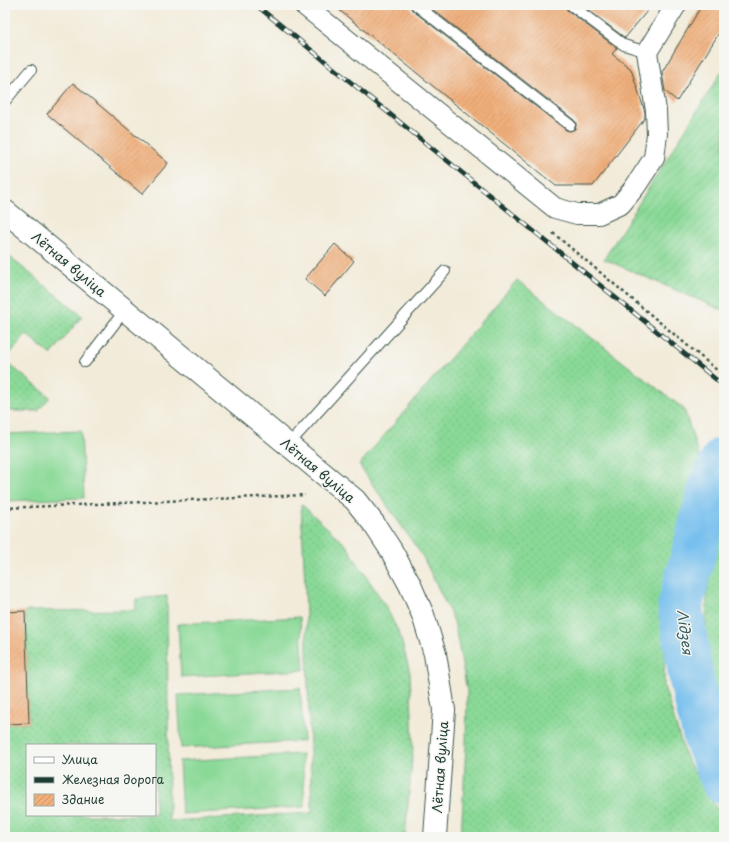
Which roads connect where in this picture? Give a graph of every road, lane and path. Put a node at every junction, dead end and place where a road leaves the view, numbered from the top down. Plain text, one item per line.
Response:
1 (304, 5) edge
2 (416, 5) edge
3 (571, 5) edge
4 (676, 5) edge
5 (647, 52) junction
6 (31, 70) dead end
7 (5, 101) edge
8 (570, 125) dead end
9 (5, 211) edge
10 (552, 232) dead end
11 (445, 271) dead end
12 (125, 310) junction
13 (85, 362) dead end
14 (724, 376) edge
15 (288, 445) junction
16 (305, 495) dead end
17 (5, 508) edge
18 (435, 837) edge

1 - 5 street
2 - 8 lane
3 - 5 lane
4 - 5 street
6 - 7 lane
9 - 12 street, Лётная вуліца
10 - 14 path
11 - 15 lane
12 - 13 lane
12 - 15 street, Лётная вуліца
15 - 18 street, Лётная вуліца
16 - 17 path

